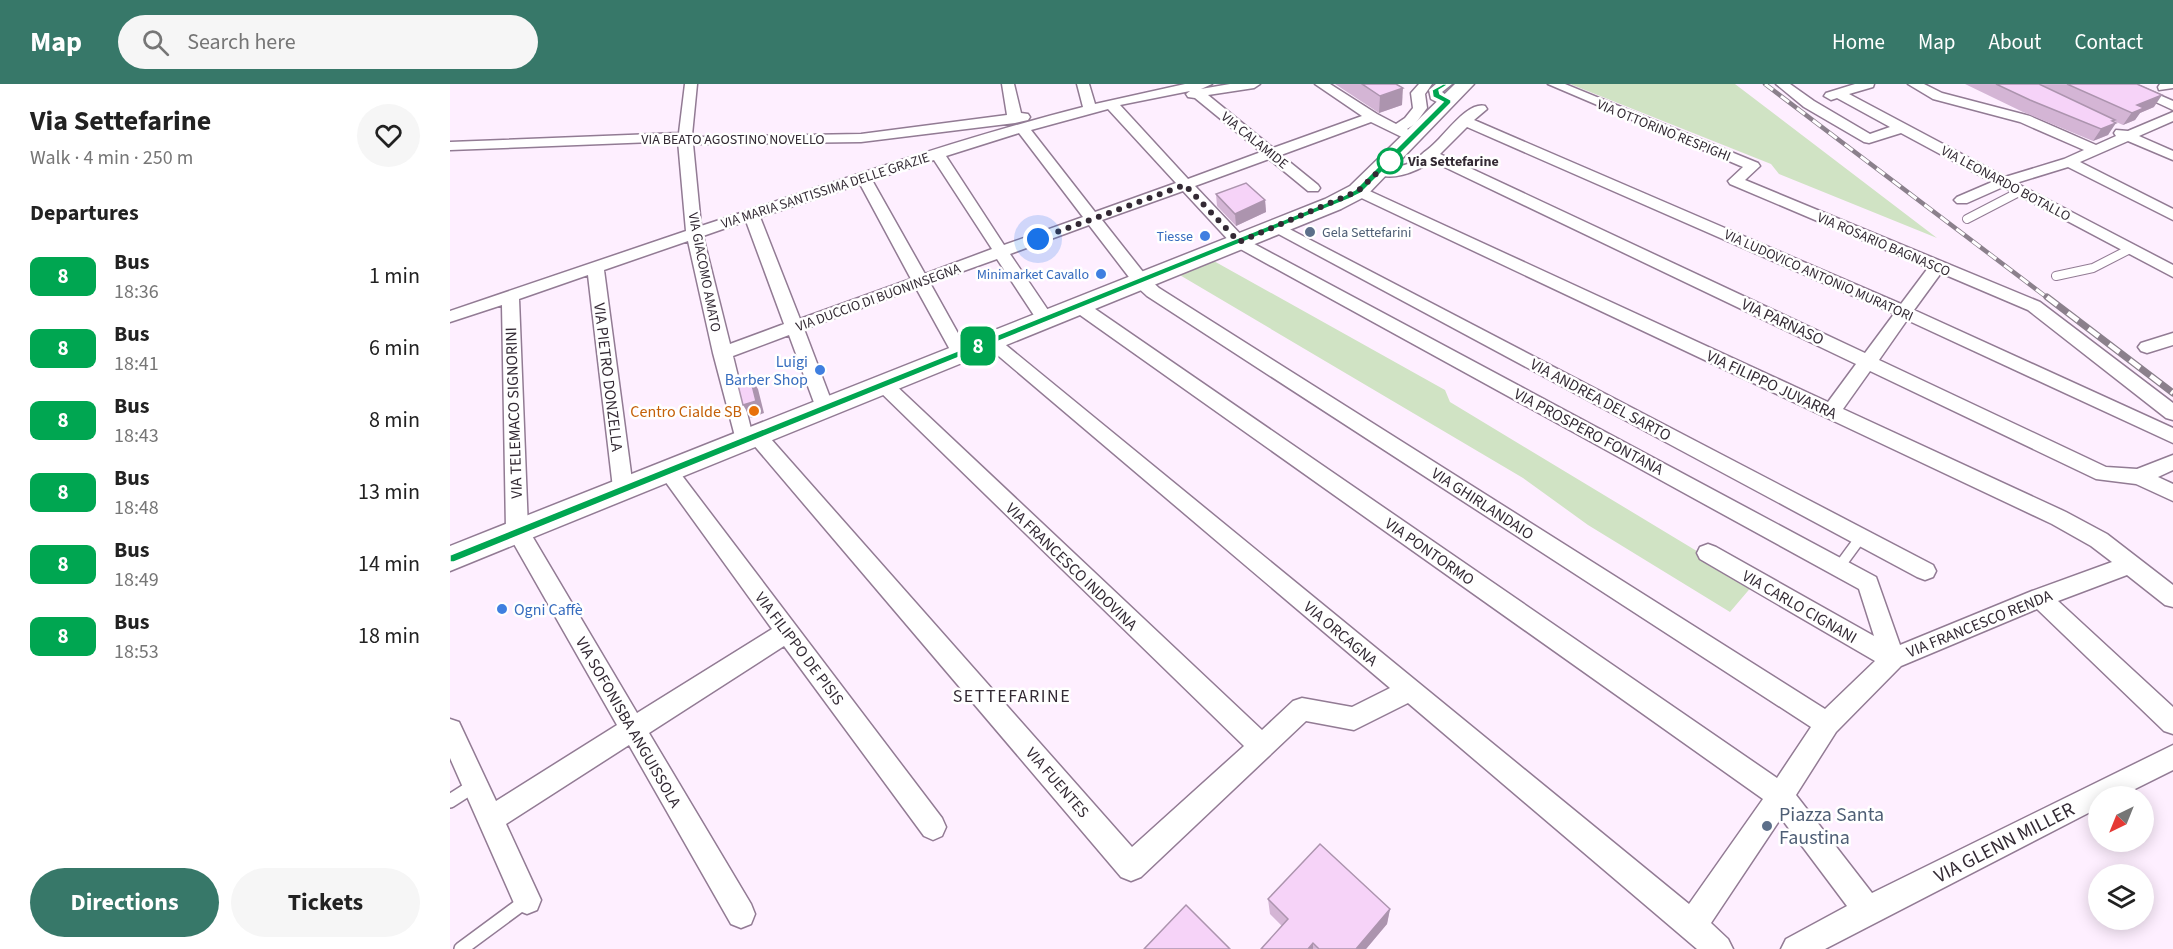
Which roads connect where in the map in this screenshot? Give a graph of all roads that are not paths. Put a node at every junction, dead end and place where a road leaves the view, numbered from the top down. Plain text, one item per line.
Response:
1 (692, 84) edge
2 (1008, 84) edge
3 (1083, 84) edge
4 (1254, 84) edge
5 (1321, 84) edge
6 (1426, 84) edge
7 (1554, 84) edge
8 (1782, 84) edge
9 (1867, 84) edge
10 (1914, 84) edge
11 (2129, 86) edge
12 (1459, 88) edge
13 (1202, 89) edge
14 (1158, 92) edge
15 (1838, 94) junction
16 (1809, 104) junction
17 (1089, 106) junction
18 (1113, 106) junction
19 (2173, 106) edge
20 (1480, 109) dead end
21 (2173, 116) edge
22 (1372, 117) junction
23 (1463, 120) junction
24 (1019, 124) junction
25 (2107, 126) edge
26 (1902, 128) junction
27 (1405, 133) junction
28 (2127, 135) junction
29 (686, 138) junction
30 (450, 146) edge
31 (2095, 150) junction
32 (937, 154) junction
33 (1272, 154) junction
34 (1429, 154) junction
35 (2173, 156) edge
36 (2069, 162) junction
37 (1380, 170) junction
38 (864, 178) junction
39 (1735, 181) joint
40 (2003, 182) junction
41 (1185, 185) junction
42 (1313, 188) dead end
43 (1358, 191) junction
44 (2021, 191) junction
45 (1962, 200) dead end
46 (751, 213) junction
47 (2173, 215) edge
48 (1093, 219) junction
49 (1967, 219) dead end
50 (1276, 227) junction
51 (694, 232) junction
52 (1239, 242) junction
53 (2130, 249) junction
54 (1001, 252) junction
55 (595, 266) junction
56 (1938, 266) junction
57 (2173, 272) edge
58 (2056, 276) dead end
59 (1141, 280) junction
60 (921, 281) junction
61 (510, 297) junction
62 (1079, 306) junction
63 (1904, 312) junction
64 (450, 317) edge
65 (1045, 319) junction
66 (795, 327) junction
67 (2173, 339) edge
68 (990, 341) junction
69 (2148, 347) dead end
70 (722, 353) junction
71 (960, 354) junction
72 (1868, 361) junction
73 (883, 384) junction
74 (825, 408) junction
75 (1831, 412) junction
76 (2173, 413) edge
77 (2173, 436) edge
78 (750, 437) junction
79 (2173, 462) edge
80 (667, 470) junction
81 (2139, 477) junction
82 (623, 488) junction
83 (2173, 494) edge
84 (517, 530) junction
85 (1861, 537) junction
86 (1708, 553) dead end
87 (450, 559) edge
88 (2131, 564) junction
89 (1839, 567) junction
90 (1925, 571) dead end
91 (2040, 598) junction
92 (2173, 598) edge
93 (788, 632) junction
94 (1893, 659) junction
95 (1410, 690) junction
96 (2173, 723) edge
97 (1827, 724) junction
98 (633, 729) junction
99 (450, 730) edge
100 (1262, 747) junction
101 (2173, 757) edge
102 (475, 785) junction
103 (1781, 796) junction
104 (450, 801) edge
105 (491, 819) junction
106 (933, 826) dead end
107 (527, 900) joint
108 (1868, 910) junction
109 (741, 914) dead end
110 (1692, 925) junction
111 (461, 949) edge
112 (1718, 949) edge
113 (1796, 949) edge

1 - 29 street, VIA GIACOMO AMATO
2 - 24 street
3 - 17 street
4 - 13 street, VIA MARIA SANTISSIMA DELLE GRAZIE
5 - 22 street
6 - 27 street
7 - 39 street, VIA OTTORINO RESPIGHI
8 - 16 street
9 - 15 street
10 - 31 street
11 - 19 street
12 - 27 street
13 - 14 street, VIA MARIA SANTISSIMA DELLE GRAZIE
13 - 33 street, VIA CALAMIDE
14 - 18 street, VIA MARIA SANTISSIMA DELLE GRAZIE
15 - 16 street
15 - 26 street, VIA LEONARDO BOTALLO
16 - 26 street
17 - 18 street, VIA MARIA SANTISSIMA DELLE GRAZIE
17 - 24 street, VIA MARIA SANTISSIMA DELLE GRAZIE
18 - 41 street, VIA PROSPERO FONTANA
20 - 23 street
21 - 28 street
22 - 27 street
22 - 33 street, VIA DUCCIO DI BUONINSEGNA
23 - 34 street
23 - 63 street, VIA LUDOVICO ANTONIO MURATORI
24 - 29 street, VIA BEATO AGOSTINO NOVELLO
24 - 32 street, VIA MARIA SANTISSIMA DELLE GRAZIE
24 - 48 street, VIA GHIRLANDAIO
25 - 28 street
26 - 40 street, VIA LEONARDO BOTALLO
27 - 37 street
28 - 31 street
28 - 35 street
29 - 30 street, VIA BEATO AGOSTINO NOVELLO
29 - 51 street, VIA GIACOMO AMATO
31 - 36 street
32 - 38 street, VIA MARIA SANTISSIMA DELLE GRAZIE
32 - 54 street
33 - 41 street, VIA DUCCIO DI BUONINSEGNA
33 - 42 street, VIA CALAMIDE
34 - 37 street
34 - 72 street, VIA PARNASO
36 - 40 street
36 - 47 street
37 - 43 street
38 - 46 street, VIA MARIA SANTISSIMA DELLE GRAZIE
38 - 60 street
39 - 56 street, VIA ROSARIO BAGNASCO
40 - 44 street, VIA LEONARDO BOTALLO
40 - 45 street
41 - 48 street, VIA DUCCIO DI BUONINSEGNA
41 - 52 street, VIA PROSPERO FONTANA
43 - 50 street
43 - 75 street, VIA FILIPPO JUVARRA
44 - 49 lane
44 - 53 street, VIA LEONARDO BOTALLO
46 - 51 street, VIA MARIA SANTISSIMA DELLE GRAZIE
46 - 66 street
48 - 54 street, VIA DUCCIO DI BUONINSEGNA
48 - 59 street, VIA GHIRLANDAIO
50 - 52 street
50 - 85 street, VIA ANDREA DEL SARTO
51 - 55 street, VIA MARIA SANTISSIMA DELLE GRAZIE
51 - 70 street, VIA GIACOMO AMATO
52 - 59 street
52 - 89 street, VIA PROSPERO FONTANA
53 - 57 street, VIA LEONARDO BOTALLO
53 - 58 lane
54 - 60 street, VIA DUCCIO DI BUONINSEGNA
54 - 65 street
55 - 61 street, VIA MARIA SANTISSIMA DELLE GRAZIE
55 - 82 street, VIA PIETRO DONZELLA
56 - 63 street
56 - 76 street, VIA ROSARIO BAGNASCO
59 - 62 street
59 - 97 street, VIA GHIRLANDAIO
60 - 66 street, VIA DUCCIO DI BUONINSEGNA
60 - 71 street
61 - 64 street, VIA MARIA SANTISSIMA DELLE GRAZIE
61 - 84 street, VIA TELEMACO SIGNORINI
62 - 65 street
62 - 103 street, VIA PONTORMO
63 - 72 street
63 - 77 street, VIA LUDOVICO ANTONIO MURATORI
65 - 68 street
66 - 70 street, VIA DUCCIO DI BUONINSEGNA
66 - 74 street
67 - 69 street
68 - 71 street
68 - 95 street, VIA ORCAGNA
70 - 78 street, VIA GIACOMO AMATO
71 - 73 street
72 - 75 street
72 - 81 street, VIA PARNASO
73 - 74 street
73 - 100 street, VIA FRANCESCO INDOVINA
74 - 78 street
75 - 88 street, VIA FILIPPO JUVARRA
78 - 80 street
78 - 100 street, VIA FUENTES
79 - 81 street, VIA PARNASO
80 - 82 street
80 - 93 street, VIA FILIPPO DE PISIS
81 - 83 street, VIA PARNASO
82 - 84 street
84 - 87 street
84 - 98 street, VIA SOFONISBA ANGUISSOLA
85 - 89 lane
85 - 90 street, VIA ANDREA DEL SARTO
86 - 94 street, VIA CARLO CIGNANI
88 - 91 street, VIA FRANCESCO RENDA
88 - 92 street, VIA FILIPPO JUVARRA
89 - 94 street, VIA PROSPERO FONTANA
91 - 94 street, VIA FRANCESCO RENDA
91 - 96 street
93 - 98 street
93 - 106 street, VIA FILIPPO DE PISIS
94 - 97 street, VIA FRANCESCO RENDA
95 - 100 street, VIA FUENTES
95 - 110 street, VIA ORCAGNA
97 - 103 street, VIA FRANCESCO RENDA
98 - 105 street
98 - 109 street, VIA SOFONISBA ANGUISSOLA
99 - 102 street
101 - 108 street, VIA GLENN MILLER
102 - 104 lane
102 - 105 street
103 - 108 street
103 - 110 street
105 - 107 street
107 - 111 lane
108 - 113 street
110 - 112 street

